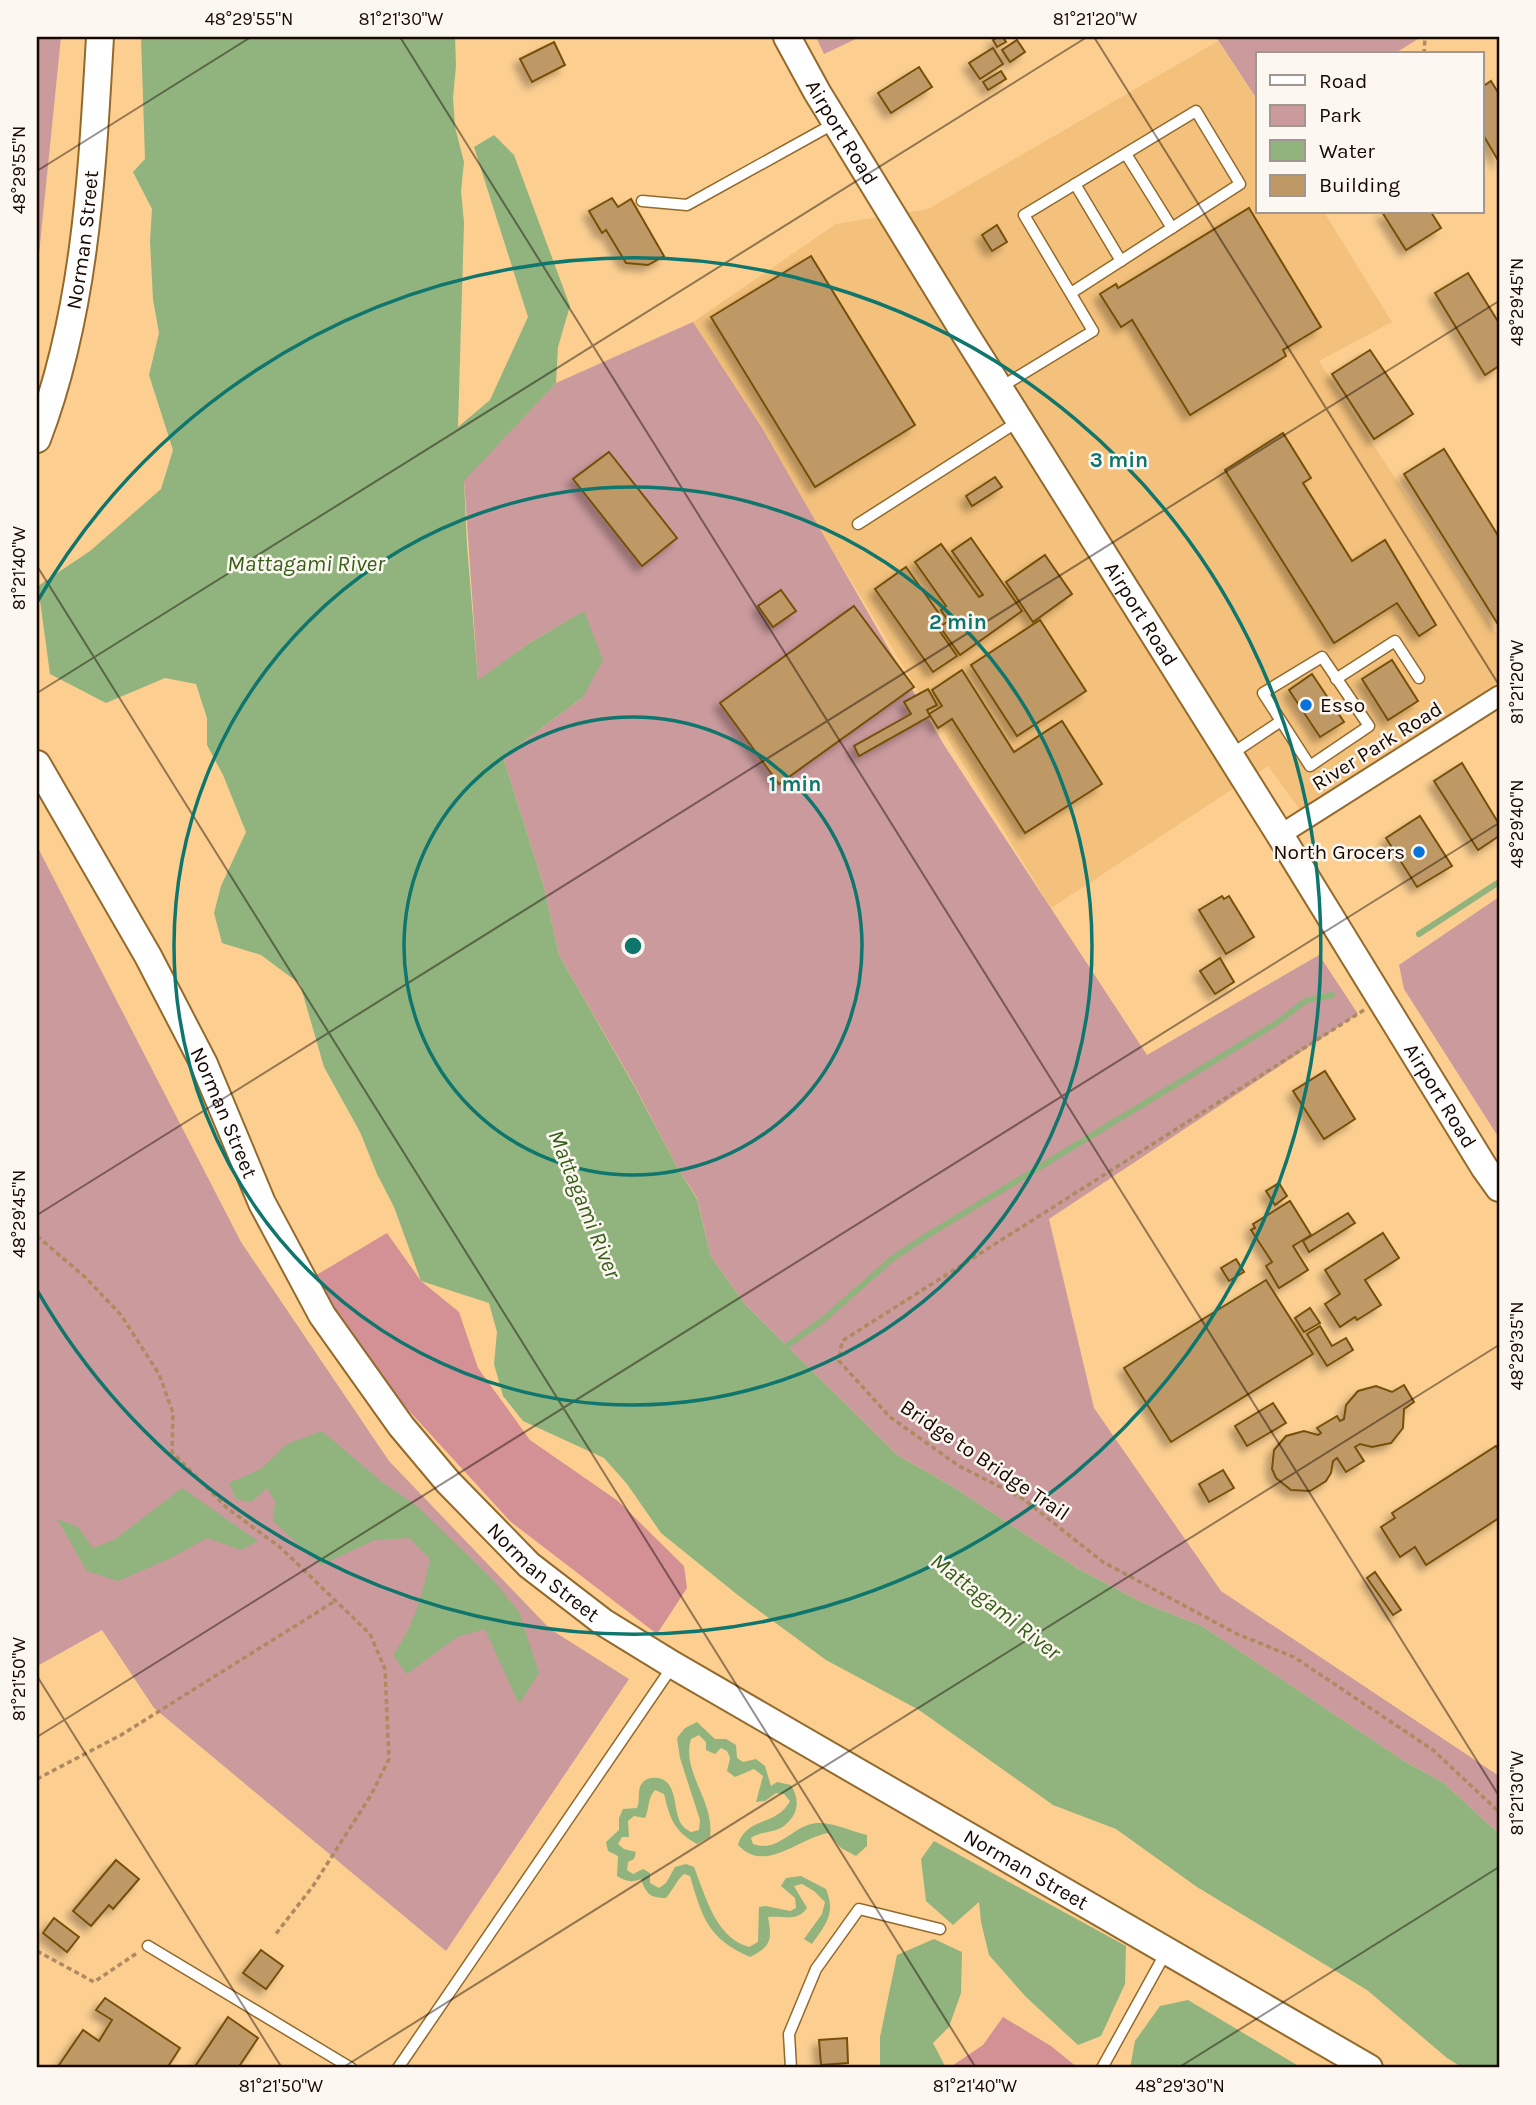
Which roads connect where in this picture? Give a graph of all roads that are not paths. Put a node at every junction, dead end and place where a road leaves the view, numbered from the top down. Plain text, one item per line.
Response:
1 (100, 37) edge
2 (788, 37) edge
3 (836, 123) junction
4 (1126, 154) junction
5 (1075, 184) junction
6 (642, 201) dead end
7 (1172, 228) junction
8 (1121, 261) junction
9 (1071, 293) junction
10 (999, 388) junction
11 (1020, 421) junction
12 (37, 439) edge
13 (858, 524) dead end
14 (1419, 678) dead end
15 (1336, 679) junction
16 (1499, 696) edge
17 (1281, 721) junction
18 (1230, 756) junction
19 (37, 764) edge
20 (1280, 835) junction
21 (1499, 1188) edge
22 (673, 1665) junction
23 (940, 1929) dead end
24 (148, 1945) road end
25 (1167, 1950) junction
26 (351, 2068) edge
27 (398, 2068) edge
28 (791, 2068) edge
29 (1102, 2068) edge
30 (1369, 2068) edge

1 - 12 street, Norman Street
2 - 3 street, Airport Road
3 - 6 lane
3 - 10 street, Airport Road
4 - 5 lane
4 - 7 lane
4 - 7 lane
5 - 8 lane
5 - 9 lane
7 - 8 lane
8 - 9 lane
9 - 10 lane
10 - 11 street, Airport Road
11 - 13 lane
11 - 18 street, Airport Road
14 - 15 lane
15 - 17 lane
15 - 17 lane
16 - 20 street, River Park Road
17 - 18 lane
18 - 20 street, Airport Road
19 - 22 street, Norman Street
20 - 21 street, Airport Road
22 - 25 street, Norman Street
22 - 27 lane
23 - 28 lane
24 - 26 lane
25 - 29 lane
25 - 30 street, Norman Street

